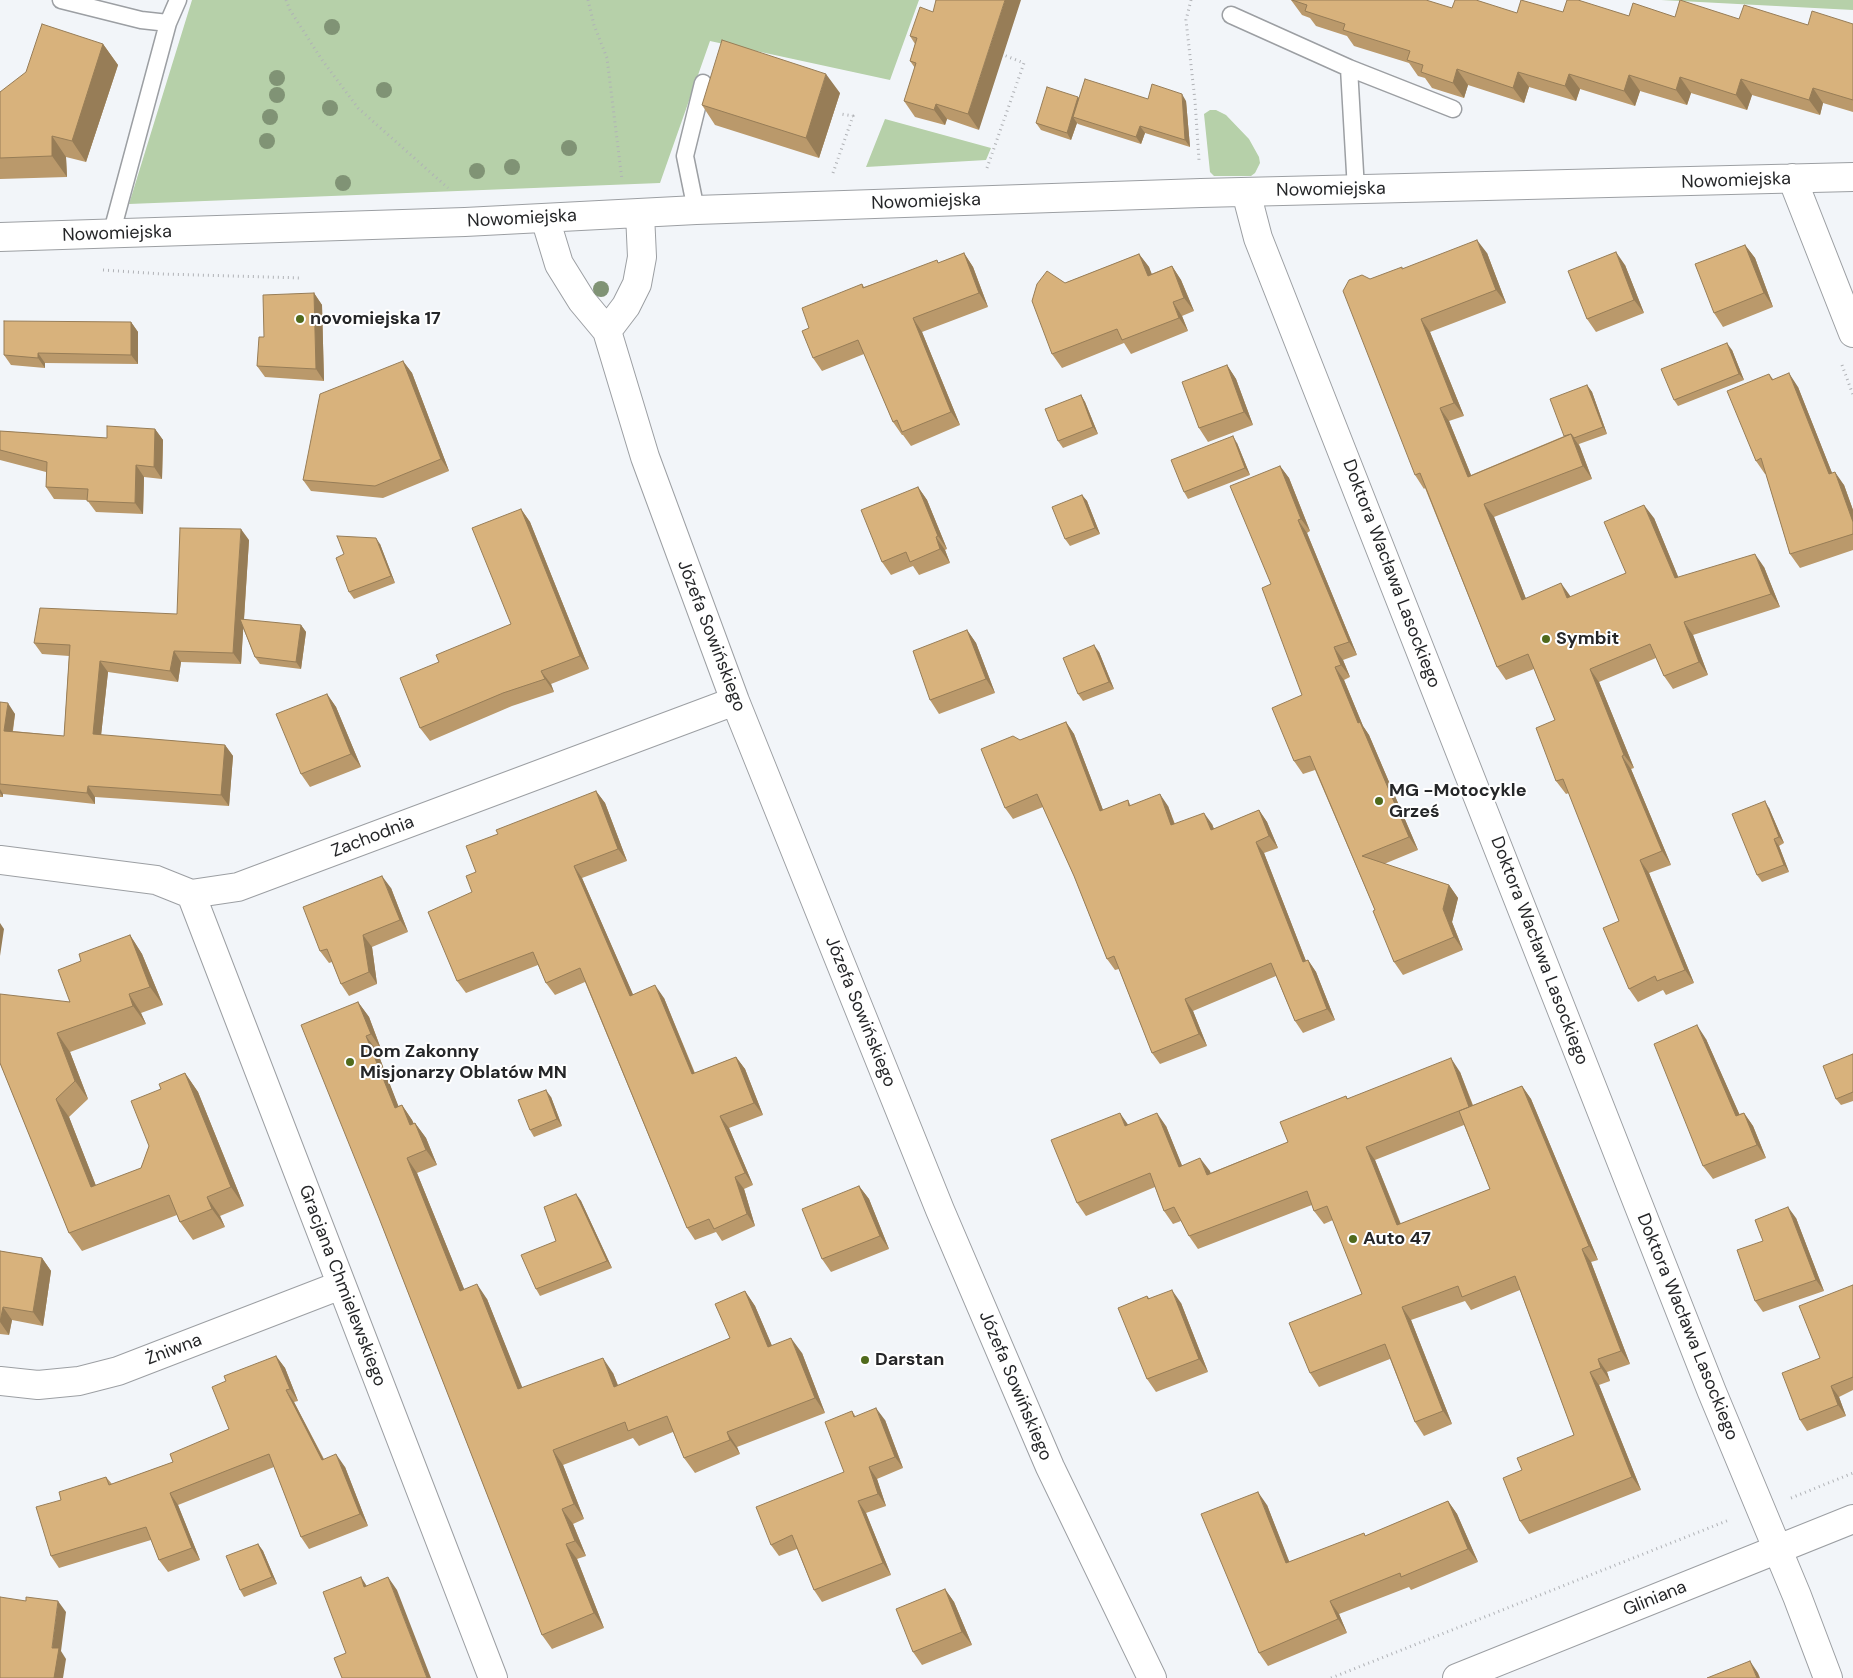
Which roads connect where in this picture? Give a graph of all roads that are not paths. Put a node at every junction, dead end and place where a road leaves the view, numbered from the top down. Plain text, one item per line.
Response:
1 (61, 0) edge
2 (178, 0) edge
3 (1232, 15) dead end
4 (168, 23) junction
5 (1349, 68) junction
6 (702, 83) dead end
7 (1452, 109) dead end
8 (1853, 177) edge
9 (1792, 178) junction
10 (1356, 190) junction
11 (1246, 192) junction
12 (696, 210) junction
13 (640, 214) junction
14 (545, 218) junction
15 (111, 234) junction
16 (0, 237) edge
17 (607, 331) junction
18 (1853, 333) edge
19 (735, 701) junction
20 (0, 860) edge
21 (191, 894) junction
22 (341, 1285) junction
23 (0, 1381) edge
24 (1853, 1519) edge
25 (1777, 1550) junction
26 (493, 1678) edge
27 (1152, 1678) edge
28 (1457, 1678) edge
29 (1828, 1678) edge

1 - 4 lane
2 - 4 lane
3 - 5 lane
4 - 15 lane
5 - 7 lane
5 - 10 lane
6 - 12 lane
8 - 9 street, Nowomiejska
9 - 10 street, Nowomiejska
9 - 18 street
10 - 11 street, Nowomiejska
11 - 12 street, Nowomiejska
11 - 25 street, Doktora Wacława Lasockiego
12 - 13 street, Nowomiejska
13 - 14 street, Nowomiejska
13 - 17 street
14 - 15 street, Nowomiejska
14 - 17 street, Józefa Sowińskiego
15 - 16 street, Nowomiejska
17 - 19 street, Józefa Sowińskiego
19 - 21 street, Zachodnia
19 - 27 street, Józefa Sowińskiego
20 - 21 street, Zachodnia
21 - 22 street, Gracjana Chmielewskiego
22 - 23 street, Żniwna
22 - 26 street, Gracjana Chmielewskiego
24 - 25 street, Gliniana
25 - 28 street, Gliniana
25 - 29 street, Doktora Wacława Lasockiego

